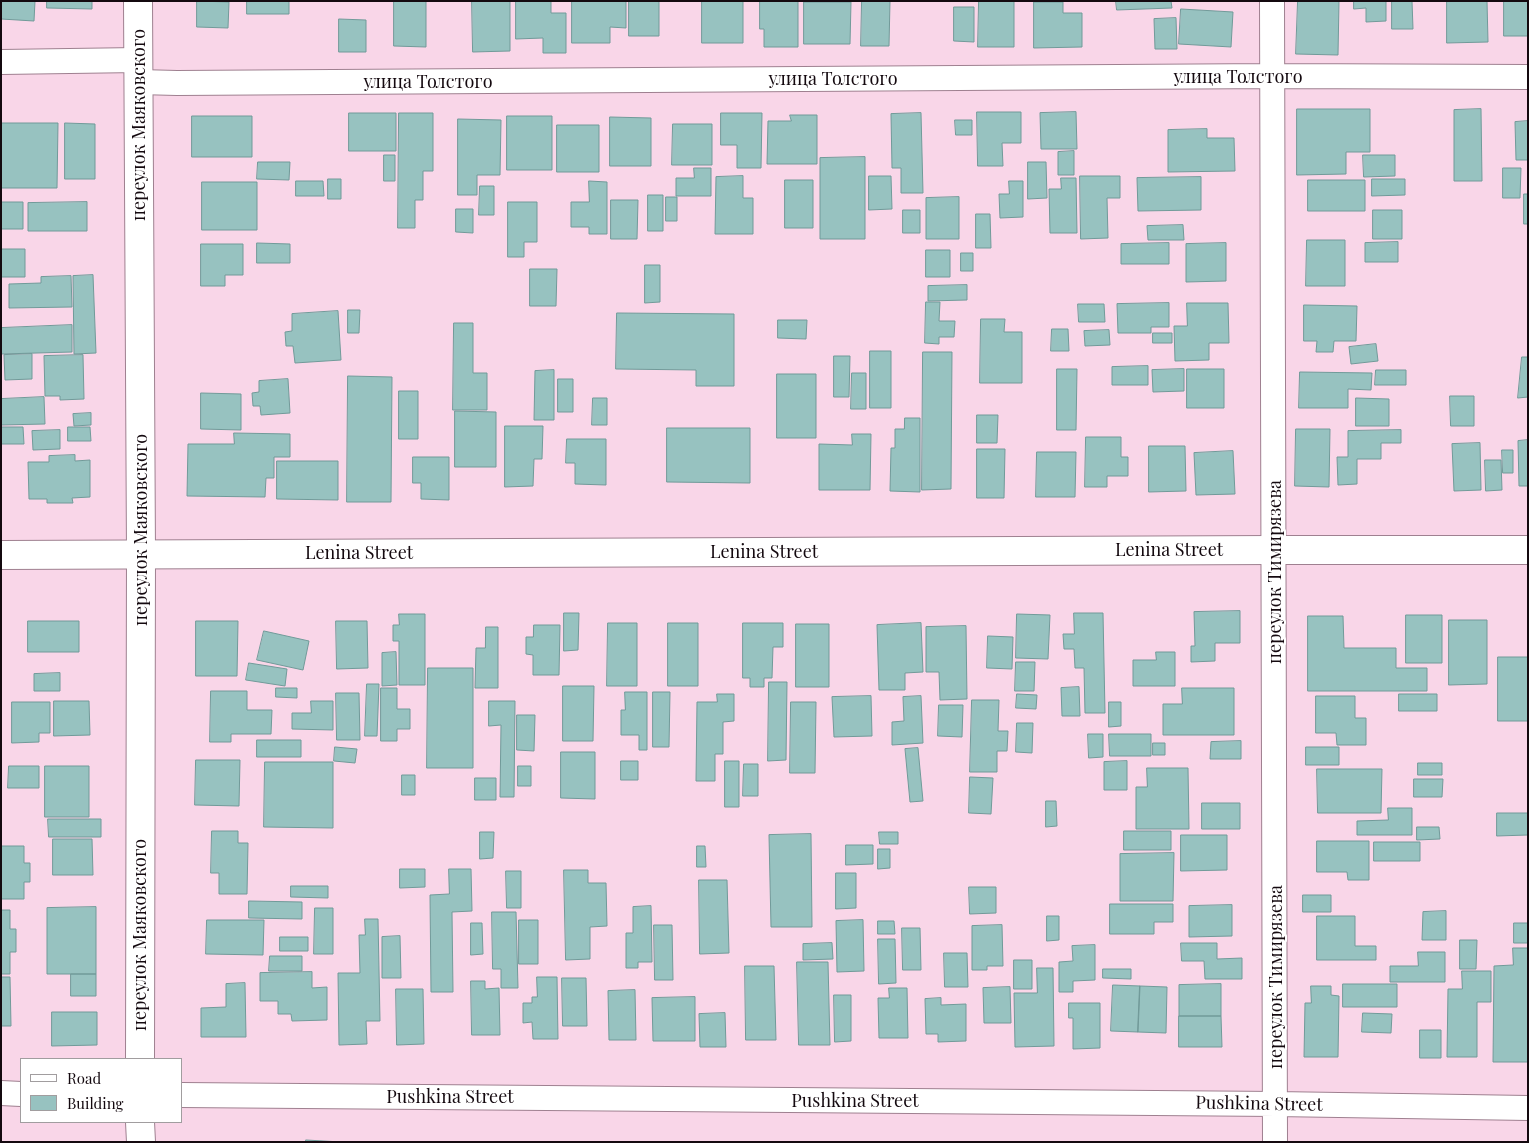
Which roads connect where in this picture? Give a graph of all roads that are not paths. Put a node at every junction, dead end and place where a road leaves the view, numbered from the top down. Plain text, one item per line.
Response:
1 (138, 1) edge
2 (1272, 1) edge
3 (1, 62) edge
4 (139, 71) junction
5 (1273, 76) junction
6 (1528, 76) edge
7 (1275, 550) junction
8 (1528, 550) edge
9 (141, 554) junction
10 (1, 555) edge
11 (140, 1058) edge
12 (1, 1094) edge
13 (20, 1094) edge
14 (182, 1095) edge
15 (1276, 1104) junction
16 (1528, 1108) edge
17 (140, 1123) edge
18 (141, 1142) edge
19 (1275, 1142) edge

1 - 4 street, переулок Маяковского
2 - 5 street, переулок Тимирязева
3 - 4 street, улица Толстого
4 - 5 street, улица Толстого
4 - 9 street, переулок Маяковского
5 - 6 street, улица Толстого
5 - 7 street, переулок Тимирязева
7 - 8 street, Lenina Street
7 - 9 street, Lenina Street
7 - 15 street, переулок Тимирязева
9 - 10 street, Lenina Street
9 - 11 street, переулок Маяковского
12 - 13 street
14 - 15 street, Pushkina Street
15 - 16 street, Pushkina Street
15 - 19 street, переулок Тимирязева
17 - 18 street

